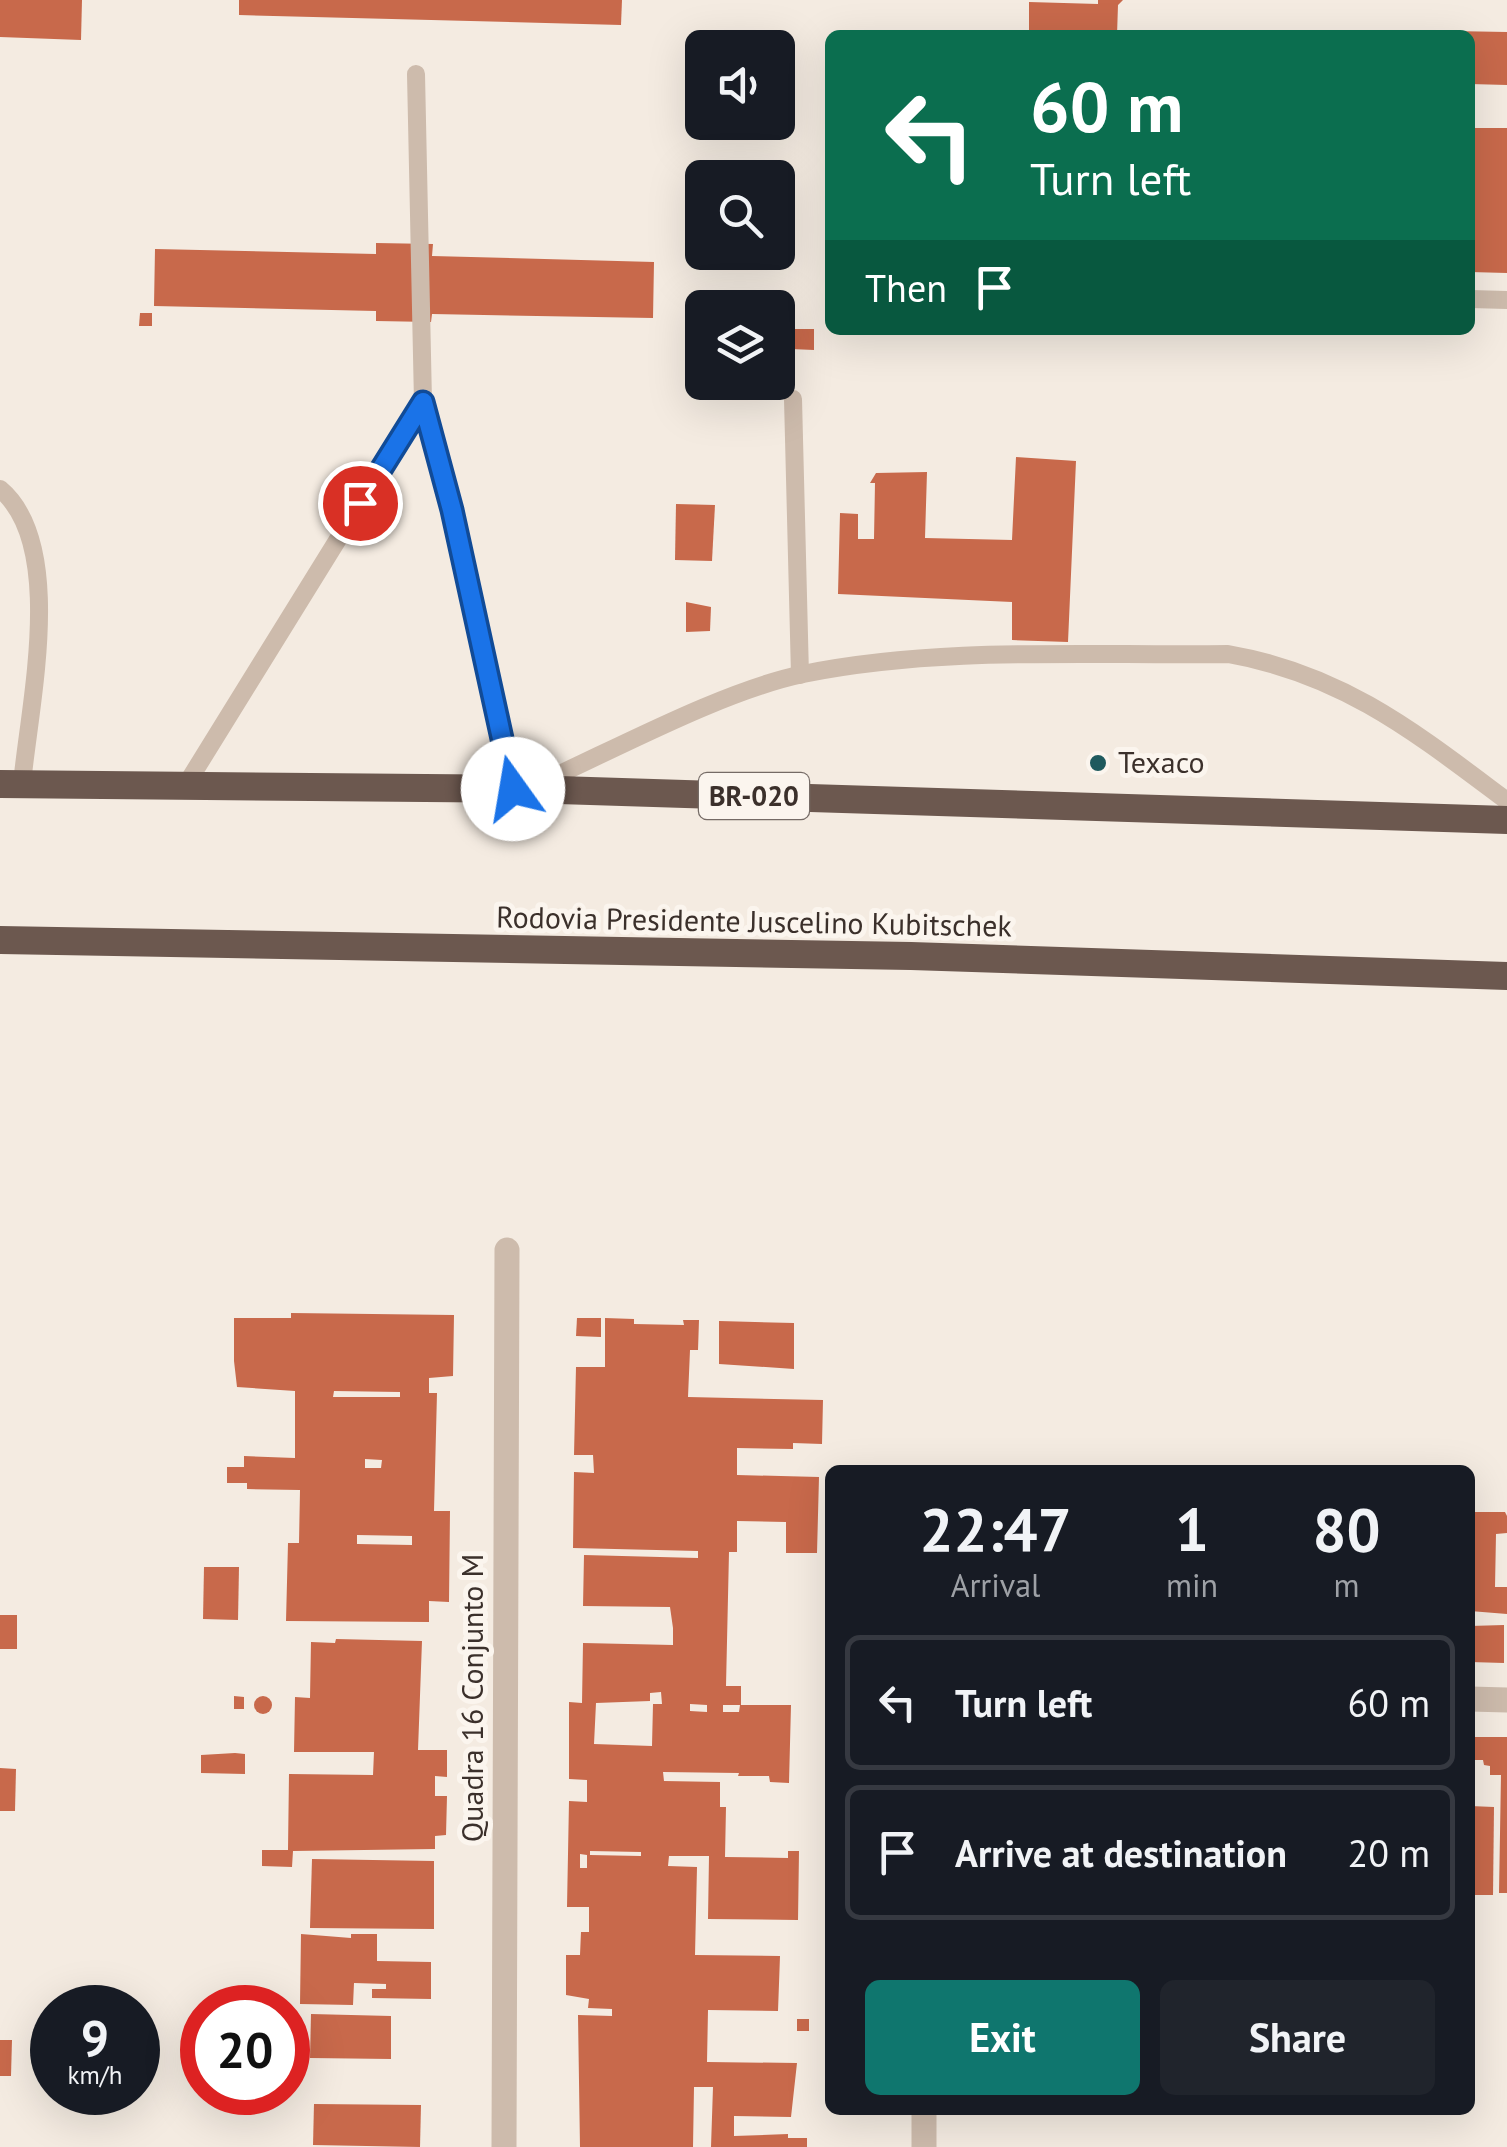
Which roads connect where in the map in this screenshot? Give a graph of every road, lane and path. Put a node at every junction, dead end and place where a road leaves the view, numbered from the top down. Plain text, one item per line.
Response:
1 (416, 74) dead end
2 (1475, 299) edge
3 (1507, 300) edge
4 (793, 400) edge
5 (423, 402) junction
6 (0, 489) edge
7 (800, 675) junction
8 (11, 784) edge
9 (184, 788) junction
10 (520, 789) junction
11 (1507, 800) edge
12 (1507, 820) edge
13 (0, 940) edge
14 (1507, 976) edge
15 (507, 1250) dead end
16 (1475, 1699) edge
17 (1507, 1700) edge
18 (924, 2115) edge
19 (504, 2147) edge
20 (924, 2147) edge

1 - 5 lane
2 - 3 lane
4 - 7 lane
5 - 9 lane
5 - 10 lane
6 - 8 lane
7 - 10 lane
7 - 11 lane
8 - 9 highway, BR-020
9 - 10 highway, BR-020
10 - 12 highway, BR-020
13 - 14 highway, Rodovia Presidente Juscelino Kubitschek
15 - 19 street, Quadra 16 Conjunto M
16 - 17 street
18 - 20 street

